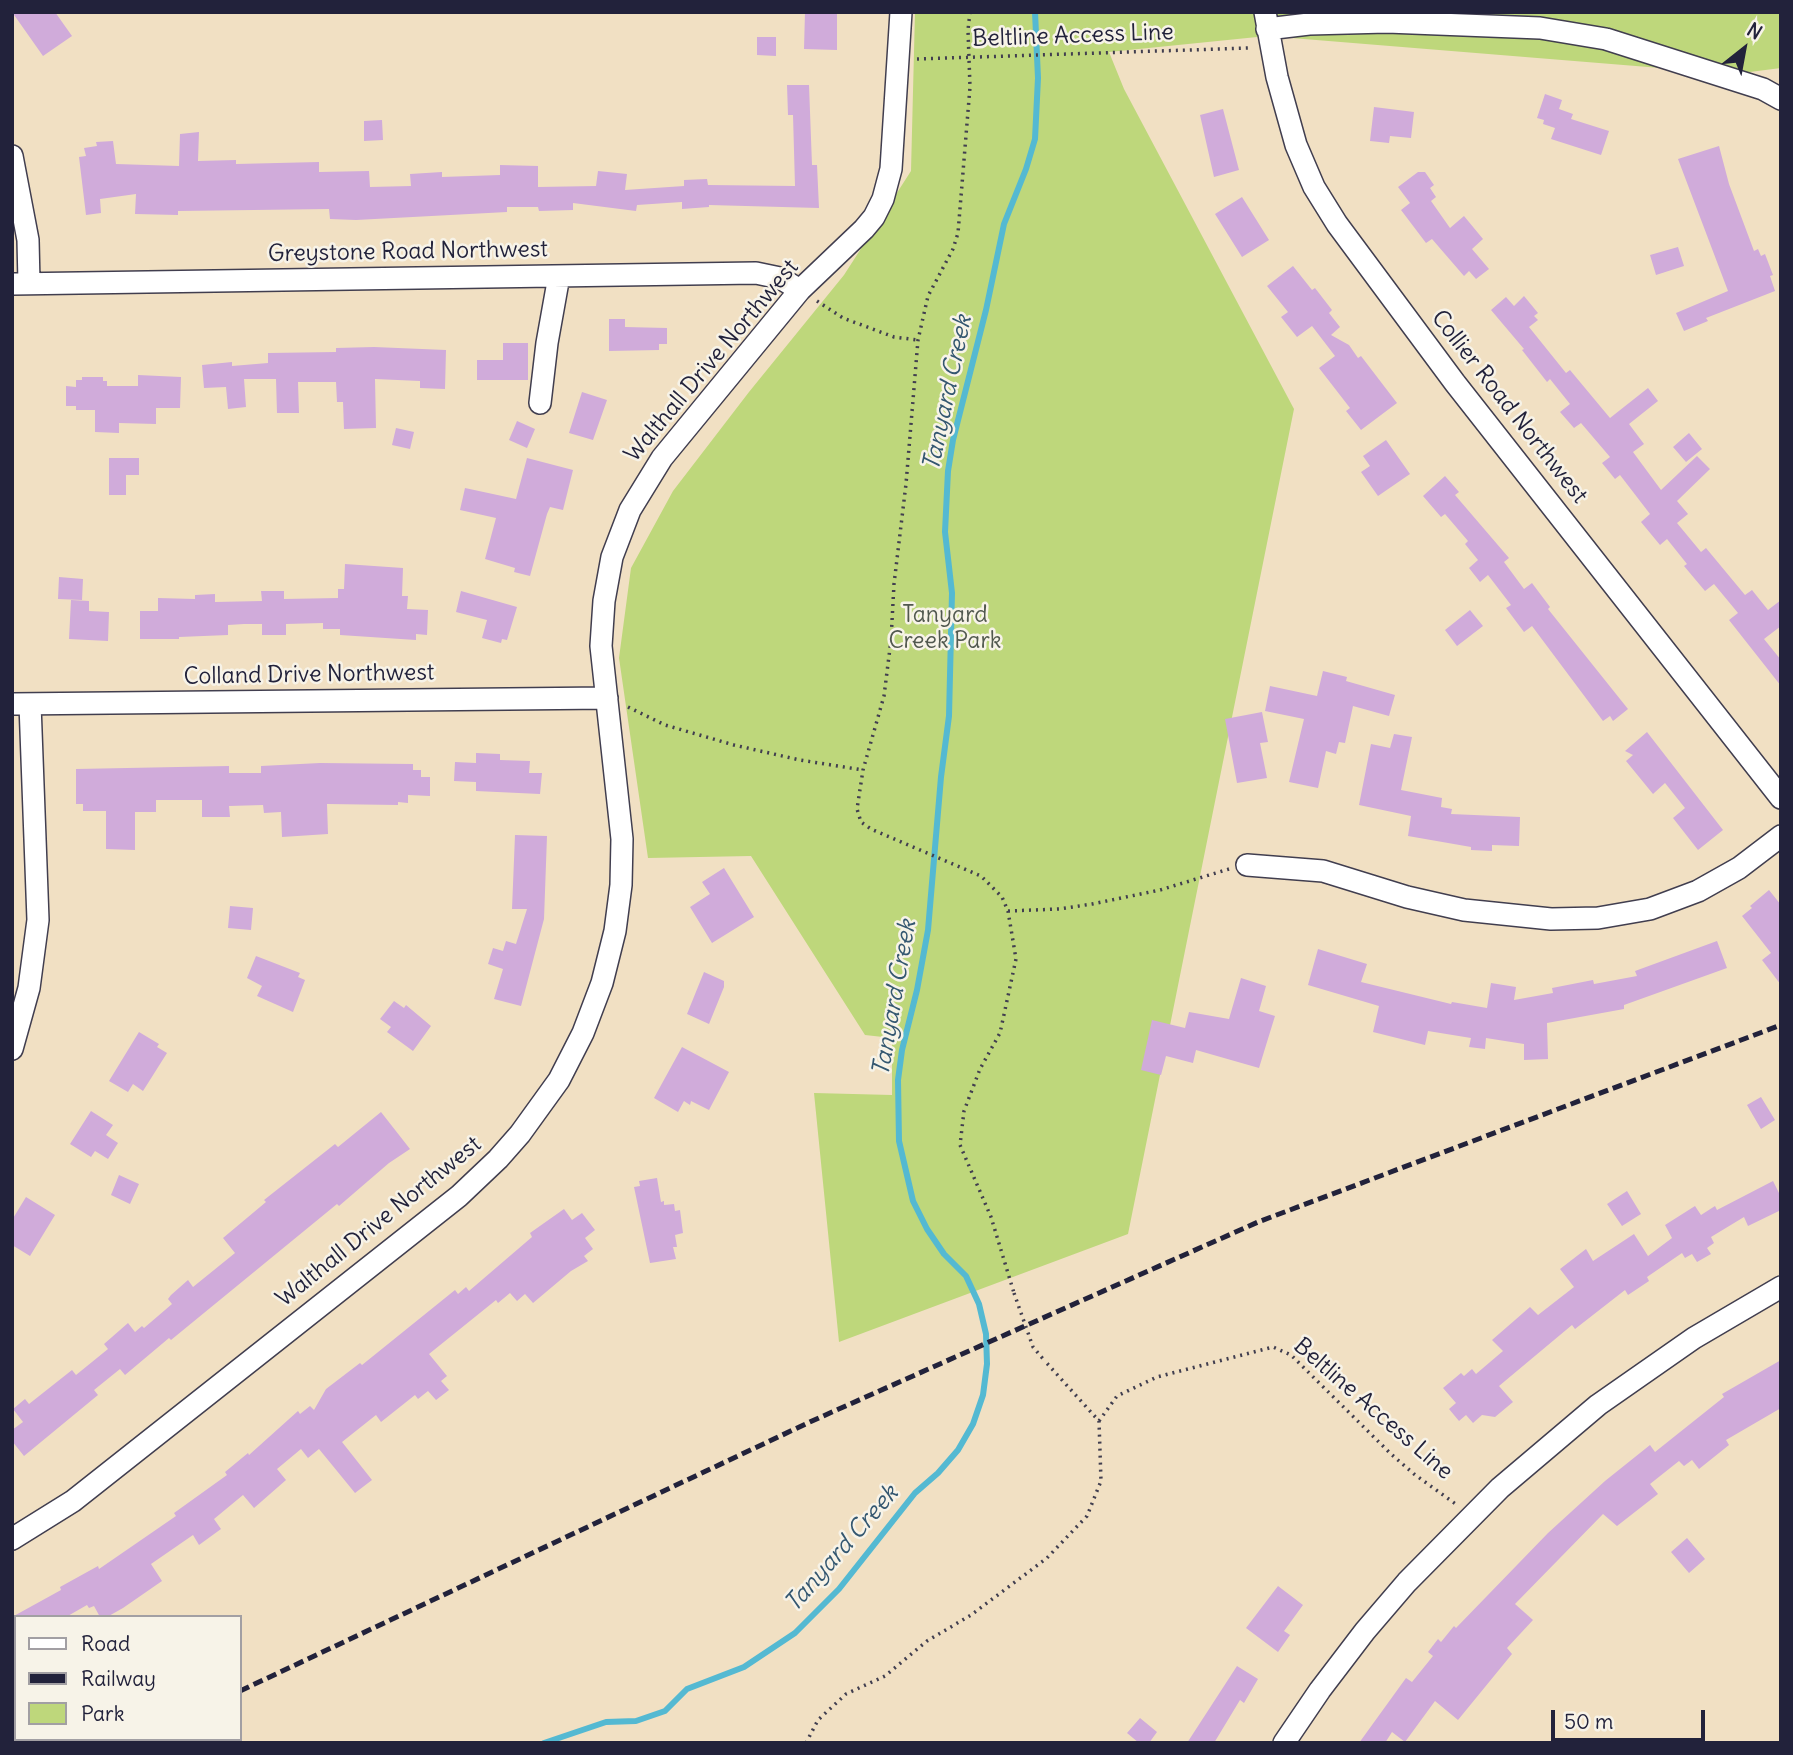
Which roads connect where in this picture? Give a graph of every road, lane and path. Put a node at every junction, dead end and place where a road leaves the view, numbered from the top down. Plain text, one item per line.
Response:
1 (901, 12) edge
2 (970, 12) edge
3 (1266, 20) edge
4 (1249, 48) dead end
5 (898, 60) junction
6 (1781, 99) edge
7 (12, 156) edge
8 (559, 276) junction
9 (21, 283) edge
10 (800, 290) junction
11 (918, 340) junction
12 (540, 403) dead end
13 (607, 698) junction
14 (21, 704) edge
15 (863, 770) junction
16 (1781, 798) edge
17 (1781, 836) edge
18 (1247, 865) joint
19 (1008, 911) junction
20 (12, 1049) edge
21 (1781, 1287) edge
22 (1100, 1422) junction
23 (1470, 1516) junction
24 (12, 1539) edge
25 (806, 1743) edge
26 (1284, 1743) edge

1 - 5 street, Walthall Drive Northwest
2 - 11 path
3 - 6 street
3 - 16 street, Collier Road Northwest
4 - 5 path, Beltline Access Line
5 - 10 street, Walthall Drive Northwest
7 - 9 street
8 - 9 street, Greystone Road Northwest
8 - 10 street, Greystone Road Northwest
8 - 12 street
10 - 11 path
10 - 13 street, Walthall Drive Northwest
11 - 15 path
13 - 14 street, Colland Drive Northwest
13 - 15 path
13 - 24 street, Walthall Drive Northwest
14 - 20 street
15 - 19 path
17 - 18 street
18 - 19 path
19 - 22 path, bridge
21 - 23 street
22 - 23 path, Beltline Access Line
22 - 25 path
23 - 26 street

